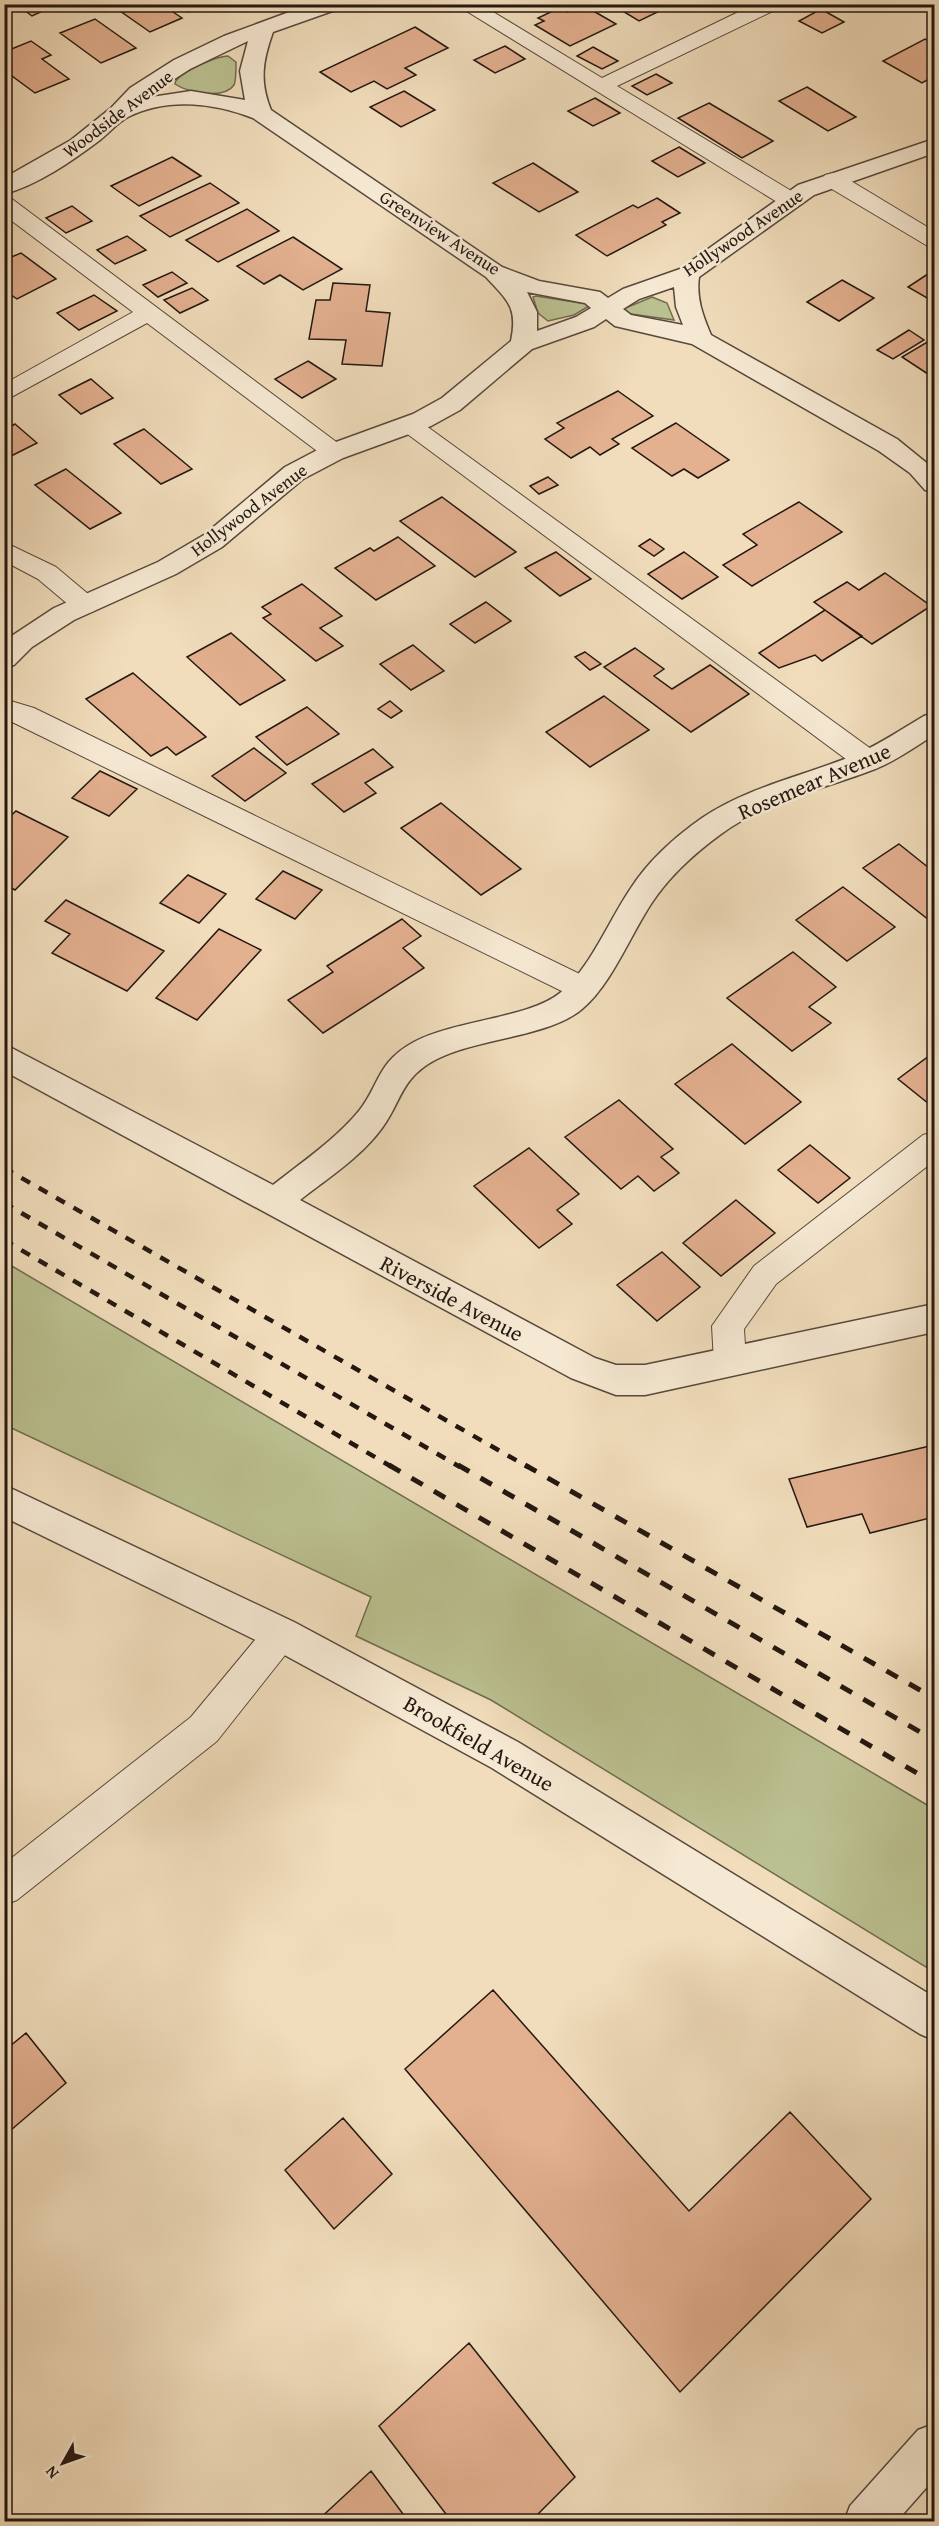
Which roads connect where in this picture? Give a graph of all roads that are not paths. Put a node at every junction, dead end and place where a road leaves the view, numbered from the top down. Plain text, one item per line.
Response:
1 (334, 4) edge
2 (465, 4) edge
3 (772, 4) edge
4 (263, 29) junction
5 (600, 86) junction
6 (121, 112) junction
7 (261, 112) junction
8 (934, 146) edge
9 (833, 180) junction
10 (4, 188) edge
11 (790, 200) junction
12 (4, 204) edge
13 (934, 240) edge
14 (494, 272) junction
15 (688, 274) junction
16 (606, 309) junction
17 (148, 313) junction
18 (701, 339) junction
19 (523, 344) junction
20 (4, 394) edge
21 (410, 425) junction
22 (334, 452) junction
23 (934, 484) edge
24 (4, 550) edge
25 (85, 604) junction
26 (4, 658) edge
27 (4, 708) edge
28 (934, 723) edge
29 (868, 761) junction
30 (584, 989) junction
31 (4, 1056) edge
32 (934, 1144) edge
33 (274, 1203) junction
34 (934, 1318) edge
35 (730, 1362) junction
36 (4, 1500) edge
37 (281, 1634) junction
38 (4, 1887) edge
39 (934, 2020) edge
40 (934, 2446) edge
41 (866, 2522) edge

1 - 4 street, Woodside Avenue
2 - 5 lane
3 - 5 lane
4 - 6 street, Woodside Avenue
4 - 7 street
5 - 11 lane
6 - 7 street, Greenview Avenue
6 - 10 street, Woodside Avenue
7 - 14 street, Greenview Avenue
8 - 9 street, Hollywood Avenue
9 - 11 street, Hollywood Avenue
9 - 13 lane
11 - 15 street, Hollywood Avenue
12 - 17 lane
14 - 16 street, Greenview Avenue
14 - 19 street
15 - 16 street, Hollywood Avenue
15 - 18 street
16 - 18 street, Greenview Avenue
16 - 19 street, Hollywood Avenue
17 - 20 lane
17 - 22 lane
18 - 23 street, Greenview Avenue
19 - 21 street, Hollywood Avenue
21 - 22 street, Hollywood Avenue
21 - 29 lane
22 - 25 street, Hollywood Avenue
24 - 25 lane
25 - 26 street, Hollywood Avenue
27 - 30 lane
28 - 29 street, Rosemear Avenue
29 - 30 street, Rosemear Avenue
30 - 33 street, Rosemear Avenue
31 - 33 street, Riverside Avenue
32 - 35 lane
33 - 35 street, Riverside Avenue
34 - 35 street, Riverside Avenue
36 - 37 street, Brookfield Avenue
37 - 38 lane
37 - 39 street, Brookfield Avenue
40 - 41 street

